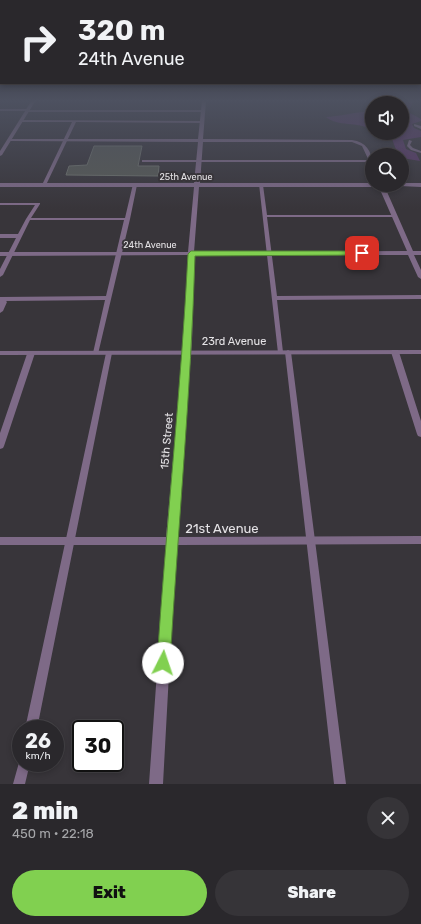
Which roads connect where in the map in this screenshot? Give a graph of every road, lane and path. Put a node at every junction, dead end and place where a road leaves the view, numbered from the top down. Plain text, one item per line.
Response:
1 (12, 137) edge
2 (66, 137) edge
3 (200, 137) edge
4 (10, 140) junction
5 (64, 140) junction
6 (200, 140) junction
7 (410, 141) dead end
8 (2, 147) edge
9 (366, 148) edge
10 (421, 152) edge
11 (0, 155) edge
12 (199, 161) junction
13 (143, 162) dead end
14 (365, 162) edge
15 (0, 185) edge
16 (44, 185) junction
17 (135, 185) junction
18 (198, 185) junction
19 (261, 185) junction
20 (365, 185) edge
21 (409, 185) edge
22 (421, 185) edge
23 (384, 192) edge
24 (0, 204) edge
25 (265, 216) junction
26 (394, 216) junction
27 (28, 219) junction
28 (128, 219) junction
29 (0, 236) edge
30 (19, 236) junction
31 (269, 253) junction
32 (409, 253) junction
33 (421, 253) edge
34 (0, 254) edge
35 (9, 254) junction
36 (119, 254) junction
37 (191, 254) junction
38 (0, 274) edge
39 (421, 277) edge
40 (421, 297) edge
41 (109, 298) junction
42 (274, 298) junction
43 (0, 300) edge
44 (0, 311) edge
45 (187, 352) junction
46 (284, 352) junction
47 (395, 352) junction
48 (421, 352) edge
49 (0, 353) edge
50 (31, 353) junction
51 (96, 353) junction
52 (109, 353) junction
53 (421, 434) edge
54 (0, 446) edge
55 (421, 540) edge
56 (0, 541) edge
57 (71, 541) junction
58 (171, 541) junction
59 (309, 541) junction
60 (33, 720) edge
61 (22, 772) edge
62 (20, 784) edge
63 (156, 784) edge
64 (340, 784) edge

1 - 4 street
2 - 5 lane
3 - 6 street, 15th Street
4 - 5 street
4 - 8 street
5 - 6 street
5 - 16 lane
6 - 9 street
6 - 12 street, 15th Street
7 - 10 lane
8 - 11 street
12 - 13 lane
12 - 14 lane
12 - 18 street, 15th Street
15 - 16 street, 25th Avenue
16 - 17 street, 25th Avenue
17 - 18 street, 25th Avenue
17 - 28 lane
18 - 19 street, 25th Avenue
18 - 37 street, 15th Street
19 - 20 street, 25th Avenue
19 - 25 lane
21 - 22 street
23 - 26 street
24 - 27 lane
25 - 26 lane
25 - 31 lane
26 - 32 street
27 - 28 lane
27 - 30 lane
28 - 36 lane
29 - 30 lane
30 - 35 lane
31 - 32 street, 24th Avenue
31 - 37 street, 24th Avenue
31 - 42 lane
32 - 33 street, 24th Avenue
32 - 39 street
34 - 35 street, 24th Avenue
35 - 36 street, 24th Avenue
35 - 38 lane
36 - 37 street, 24th Avenue
36 - 41 lane
37 - 45 street, 15th Street
40 - 42 lane
41 - 43 lane
41 - 51 lane
42 - 46 lane
43 - 44 lane
45 - 46 street, 23rd Avenue
45 - 52 street, 23rd Avenue
45 - 58 street, 15th Street
46 - 47 street, 23rd Avenue
46 - 59 lane
47 - 48 street, 23rd Avenue
47 - 53 street
49 - 50 street, 23rd Avenue
50 - 51 street, 23rd Avenue
50 - 54 street
51 - 52 street, 23rd Avenue
52 - 57 lane
55 - 59 street, 21st Avenue
56 - 57 street, 21st Avenue
57 - 58 street, 21st Avenue
57 - 60 lane
58 - 59 street, 21st Avenue
58 - 63 street, 15th Street
59 - 64 lane
61 - 62 lane

